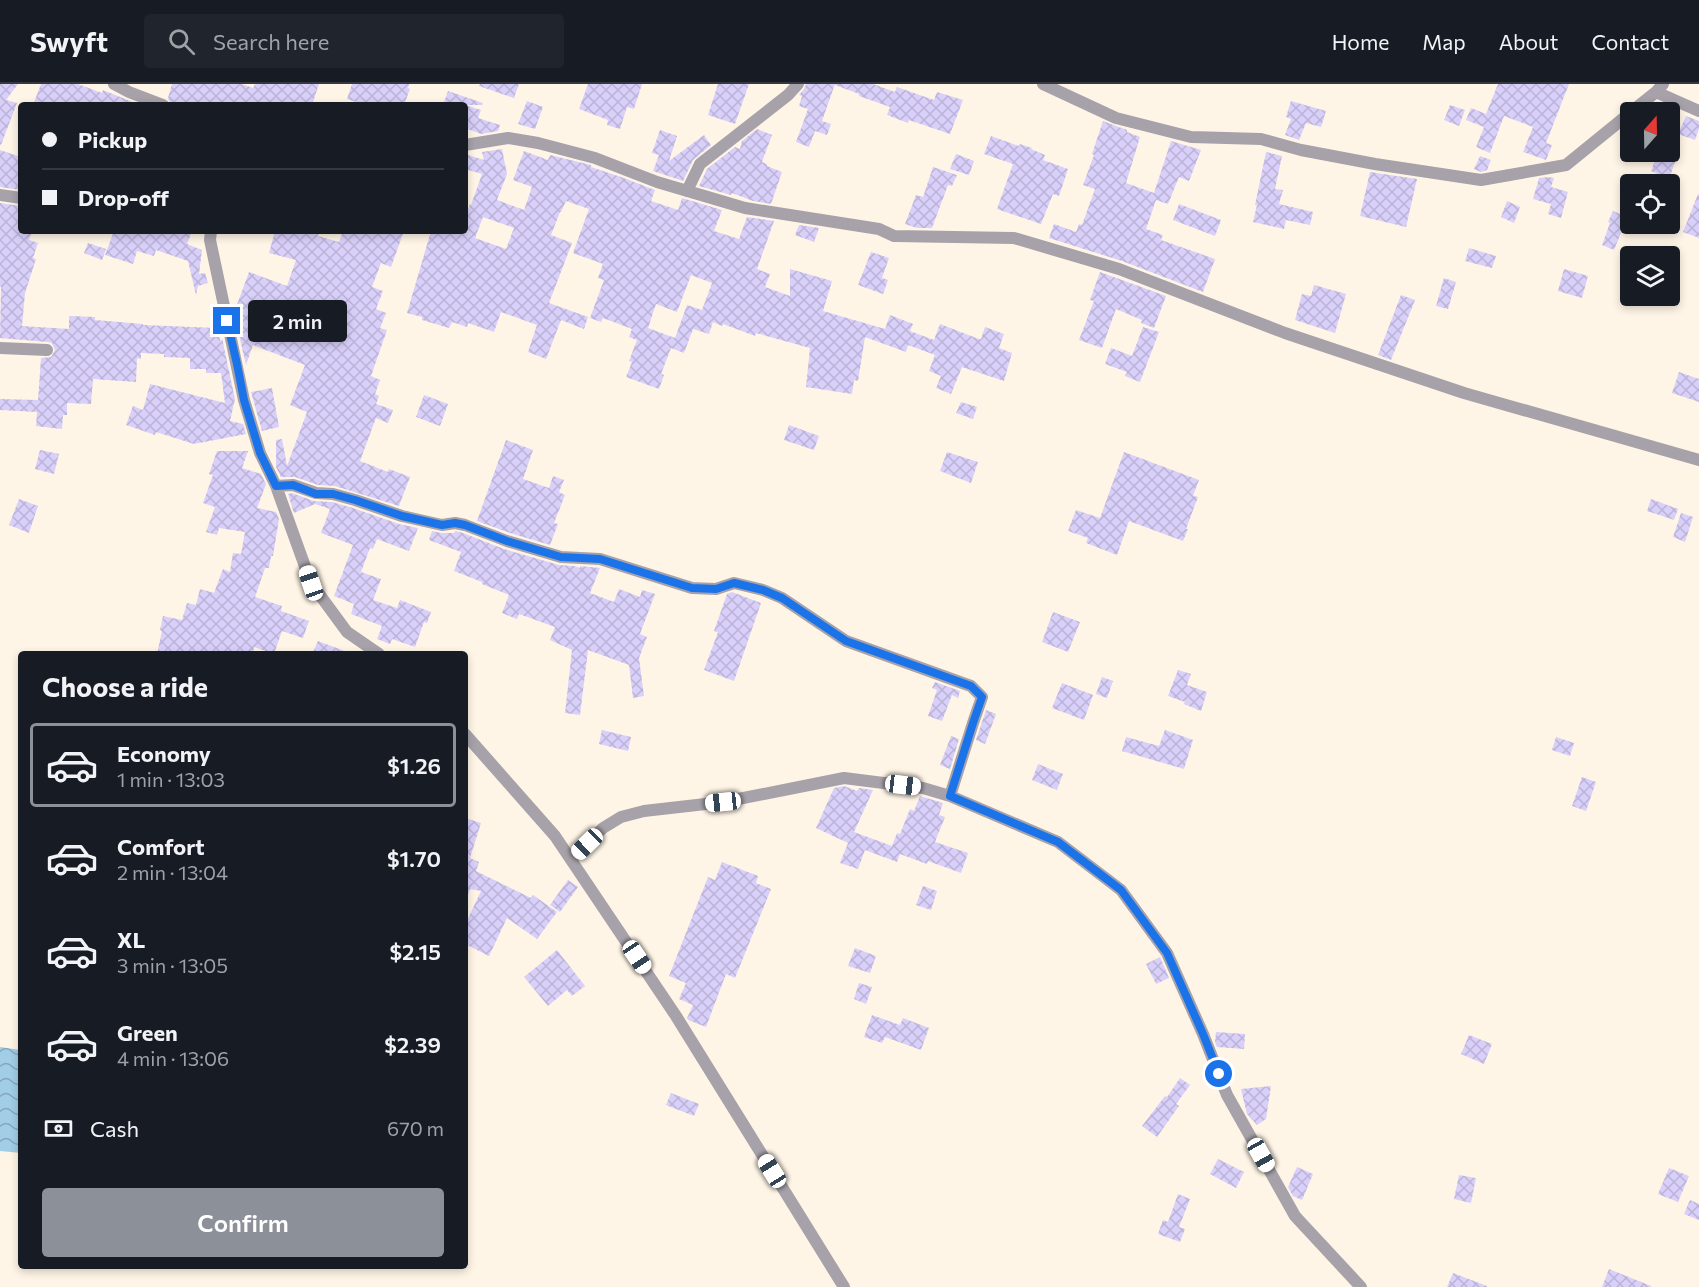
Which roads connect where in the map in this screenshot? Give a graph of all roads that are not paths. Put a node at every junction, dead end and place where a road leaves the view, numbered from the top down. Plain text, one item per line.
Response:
1 (114, 84) edge
2 (798, 84) edge
3 (1043, 84) edge
4 (1660, 88) edge
5 (129, 92) junction
6 (126, 102) edge
7 (155, 102) edge
8 (1644, 102) edge
9 (1699, 111) edge
10 (1620, 122) edge
11 (468, 145) edge
12 (687, 191) junction
13 (0, 195) edge
14 (18, 198) edge
15 (211, 234) edge
16 (0, 348) edge
17 (47, 351) dead end
18 (1699, 460) edge
19 (276, 486) junction
20 (375, 651) edge
21 (468, 737) edge
22 (950, 796) junction
23 (571, 859) junction
24 (844, 1287) edge
25 (1361, 1287) edge

1 - 5 street
2 - 12 street
3 - 10 street
4 - 8 street
4 - 9 street
5 - 6 street
5 - 7 street
11 - 12 street
12 - 18 street
13 - 14 street
15 - 19 street
16 - 17 street
19 - 20 street
19 - 22 street
21 - 23 street
22 - 23 street
22 - 25 street
23 - 24 street

